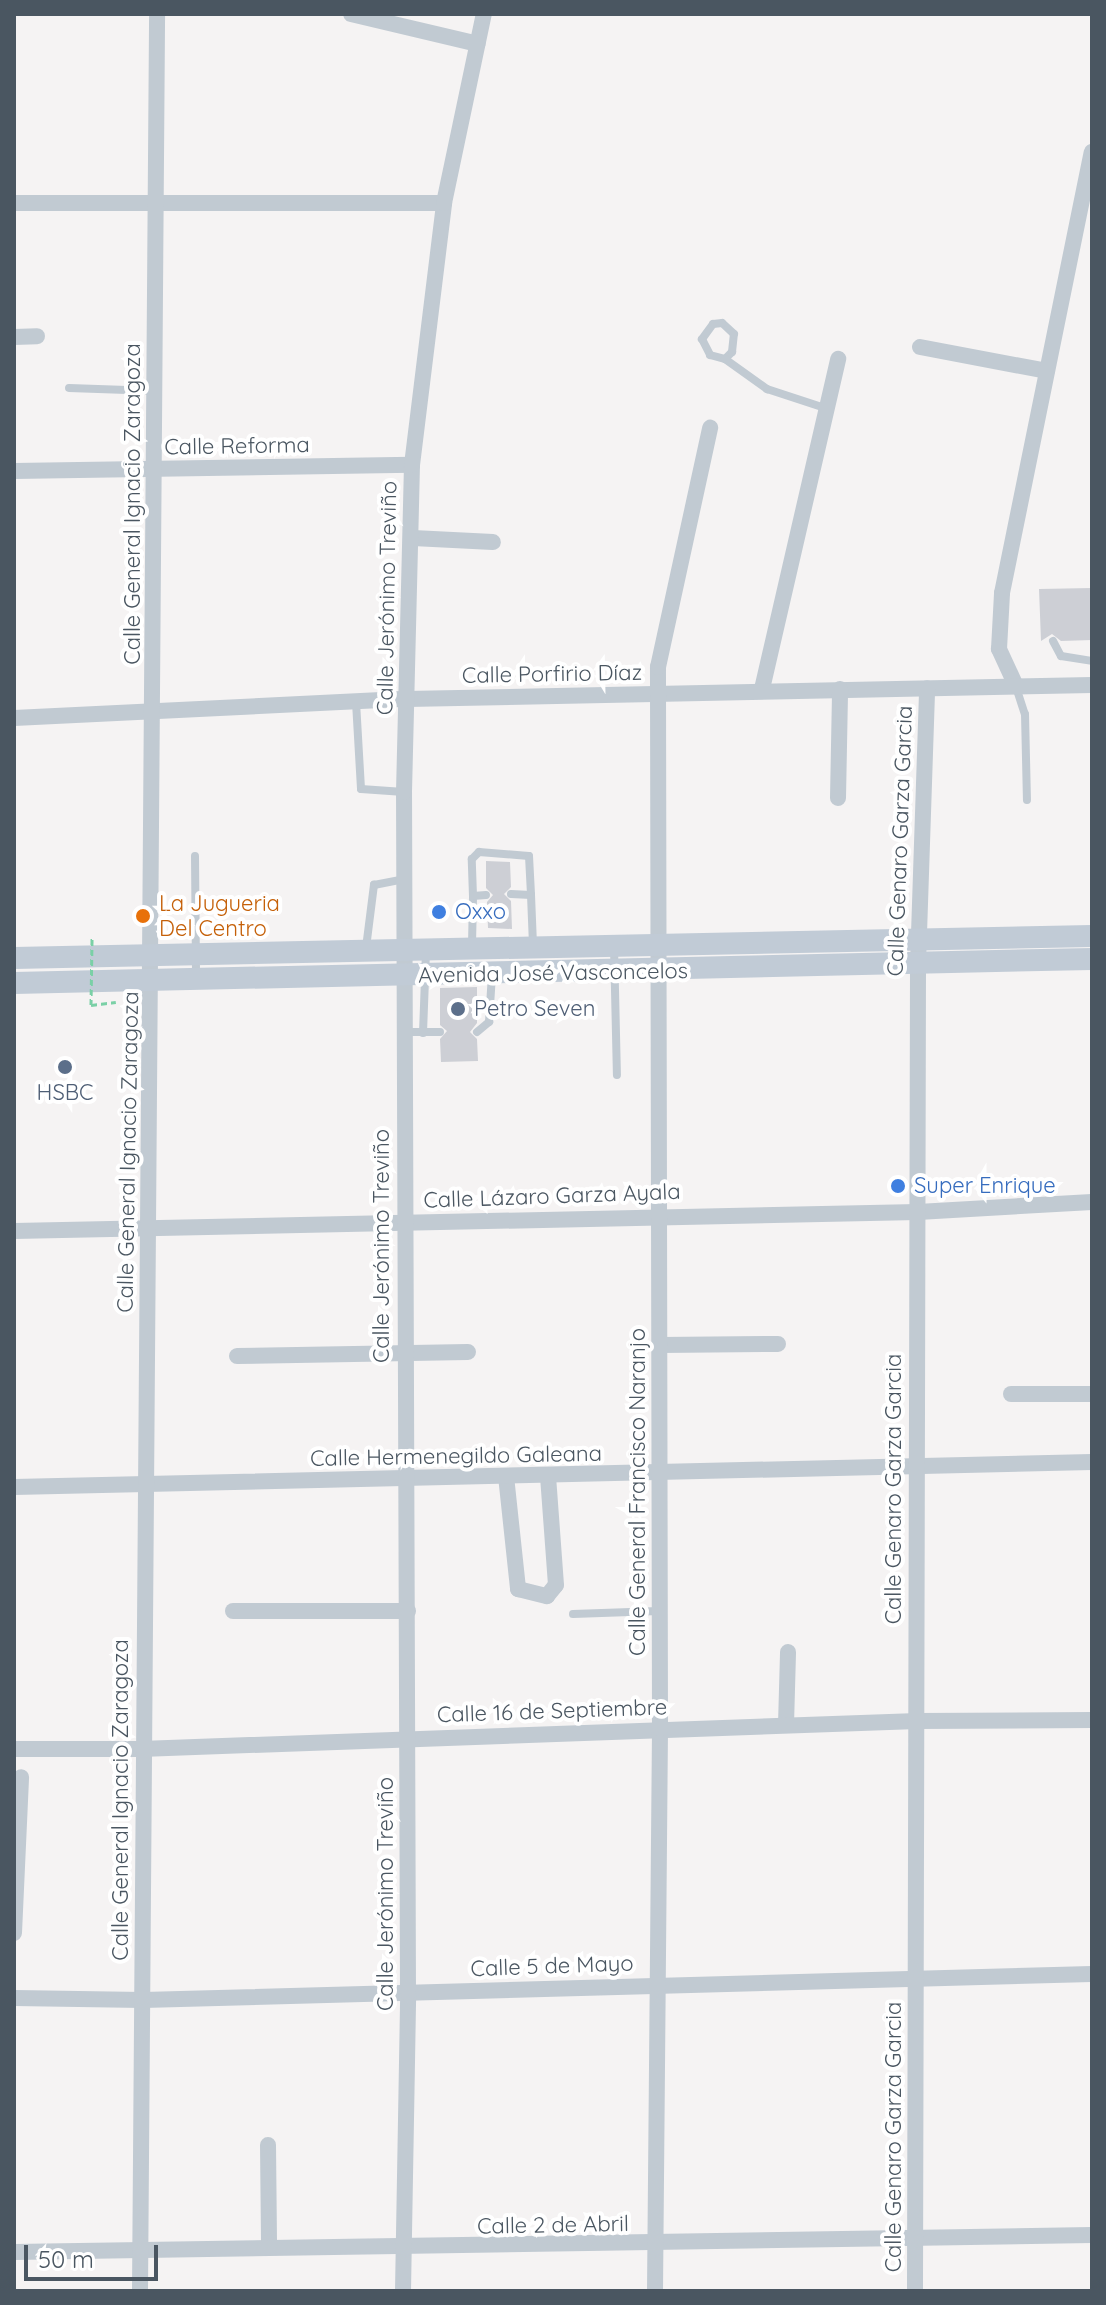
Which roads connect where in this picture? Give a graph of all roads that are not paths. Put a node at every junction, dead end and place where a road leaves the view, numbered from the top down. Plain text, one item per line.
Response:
1 (157, 14) edge
2 (351, 14) edge
3 (484, 14) edge
4 (478, 44) junction
5 (1092, 152) edge
6 (156, 201) junction
7 (14, 203) edge
8 (444, 203) junction
9 (37, 336) dead end
10 (14, 337) edge
11 (920, 347) dead end
12 (725, 359) junction
13 (838, 359) dead end
14 (1047, 371) junction
15 (69, 388) dead end
16 (156, 391) junction
17 (825, 408) junction
18 (710, 428) dead end
19 (412, 465) junction
20 (156, 469) junction
21 (14, 471) edge
22 (413, 538) junction
23 (493, 542) dead end
24 (1053, 641) dead end
25 (1092, 661) edge
26 (1092, 685) edge
27 (1016, 686) junction
28 (927, 688) junction
29 (762, 689) junction
30 (840, 689) junction
31 (660, 693) junction
32 (407, 699) junction
33 (356, 702) junction
34 (153, 713) junction
35 (14, 718) edge
36 (404, 792) junction
37 (838, 798) dead end
38 (1027, 800) dead end
39 (195, 856) dead end
40 (405, 879) junction
41 (511, 894) dead end
42 (486, 895) dead end
43 (531, 895) junction
44 (473, 896) junction
45 (919, 936) junction
46 (1092, 936) edge
47 (662, 944) junction
48 (614, 946) junction
49 (415, 949) junction
50 (482, 949) junction
51 (533, 949) junction
52 (366, 950) junction
53 (196, 954) junction
54 (152, 955) junction
55 (14, 958) edge
56 (1092, 959) edge
57 (918, 964) junction
58 (615, 971) junction
59 (661, 971) junction
60 (533, 974) junction
61 (482, 975) junction
62 (414, 976) junction
63 (364, 977) junction
64 (196, 981) junction
65 (14, 983) edge
66 (153, 983) junction
67 (404, 1032) junction
68 (440, 1032) dead end
69 (477, 1032) dead end
70 (423, 1033) junction
71 (617, 1075) dead end
72 (1092, 1202) edge
73 (918, 1212) junction
74 (661, 1214) junction
75 (403, 1223) junction
76 (148, 1229) junction
77 (14, 1231) edge
78 (778, 1344) dead end
79 (660, 1345) junction
80 (468, 1352) dead end
81 (237, 1356) dead end
82 (405, 1356) junction
83 (1011, 1394) dead end
84 (1092, 1394) edge
85 (1092, 1462) edge
86 (914, 1467) junction
87 (658, 1473) junction
88 (548, 1475) junction
89 (506, 1476) junction
90 (407, 1480) junction
91 (147, 1485) junction
92 (14, 1487) edge
93 (233, 1611) dead end
94 (408, 1611) junction
95 (659, 1611) junction
96 (573, 1614) dead end
97 (788, 1652) dead end
98 (1092, 1720) edge
99 (917, 1721) junction
100 (786, 1725) junction
101 (660, 1728) junction
102 (408, 1739) junction
103 (14, 1749) edge
104 (141, 1749) junction
105 (21, 1777) dead end
106 (14, 1933) edge
107 (1092, 1974) edge
108 (918, 1979) junction
109 (657, 1985) junction
110 (408, 1993) junction
111 (14, 1998) edge
112 (143, 2000) junction
113 (268, 2145) dead end
114 (1092, 2235) edge
115 (916, 2239) junction
116 (656, 2245) junction
117 (269, 2248) junction
118 (404, 2249) junction
119 (141, 2250) junction
120 (14, 2252) edge
121 (140, 2291) edge
122 (403, 2291) edge
123 (655, 2291) edge
124 (915, 2291) edge

1 - 6 street, Calle General Ignacio Zaragoza
2 - 4 street
3 - 4 street, Calle Jerónimo Treviño
4 - 8 street, Calle Jerónimo Treviño
5 - 14 street
6 - 7 street
6 - 8 street
6 - 16 street, Calle General Ignacio Zaragoza
8 - 19 street, Calle Jerónimo Treviño
9 - 10 street
11 - 14 street
12 - 12 lane
12 - 17 lane
13 - 17 street
14 - 27 street
15 - 16 lane
16 - 20 street, Calle General Ignacio Zaragoza
17 - 29 street
18 - 31 street, Calle General Francisco Naranjo
19 - 20 street, Calle Reforma
19 - 22 street, Calle Jerónimo Treviño
20 - 21 street, Calle Reforma
20 - 34 street, Calle General Ignacio Zaragoza
22 - 23 street
22 - 32 street, Calle Jerónimo Treviño
24 - 25 lane
26 - 27 street, Calle Porfirio Díaz
27 - 28 street, Calle Porfirio Díaz
27 - 38 lane
28 - 30 street, Calle Porfirio Díaz
28 - 45 street, Calle Genaro Garza Garcia
29 - 30 street, Calle Porfirio Díaz
29 - 31 street, Calle Porfirio Díaz
30 - 37 street
31 - 32 street, Calle Porfirio Díaz
31 - 47 street, Calle General Francisco Naranjo
32 - 33 street, Calle Porfirio Díaz
32 - 36 street, Calle Jerónimo Treviño
33 - 34 street, Calle Porfirio Díaz
33 - 36 lane
34 - 35 street, Calle Porfirio Díaz
34 - 54 street, Calle General Ignacio Zaragoza
36 - 40 street, Calle Jerónimo Treviño
39 - 53 lane
40 - 49 street, Calle Jerónimo Treviño
40 - 52 lane
41 - 43 lane
42 - 44 lane
43 - 44 lane
43 - 51 lane
44 - 50 lane
45 - 46 main road, Avenida José Vasconcelos
45 - 47 main road, Avenida José Vasconcelos
45 - 57 street, Calle Genaro Garza Garcia
47 - 48 main road, Avenida José Vasconcelos
47 - 59 street, Calle General Francisco Naranjo
48 - 51 main road, Avenida José Vasconcelos
48 - 58 lane
49 - 50 main road, Avenida José Vasconcelos
49 - 52 main road, Avenida José Vasconcelos
49 - 62 street, Calle Jerónimo Treviño
50 - 51 main road, Avenida José Vasconcelos
50 - 61 lane
50 - 61 lane
51 - 60 lane
52 - 53 main road, Avenida José Vasconcelos
52 - 63 lane
53 - 54 main road, Avenida José Vasconcelos
53 - 64 lane
54 - 55 main road, Avenida José Vasconcelos
54 - 66 street, Calle General Ignacio Zaragoza
56 - 57 main road, Avenida José Vasconcelos
57 - 59 main road, Avenida José Vasconcelos
57 - 73 street, Calle Genaro Garza Garcia
58 - 59 main road, Avenida José Vasconcelos
58 - 60 main road, Avenida José Vasconcelos
58 - 71 lane
59 - 74 street, Calle General Francisco Naranjo
60 - 61 main road, Avenida José Vasconcelos
61 - 62 main road, Avenida José Vasconcelos
61 - 69 lane
62 - 63 main road, Avenida José Vasconcelos
62 - 67 street, Calle Jerónimo Treviño
62 - 70 lane
63 - 64 main road, Avenida José Vasconcelos
64 - 66 main road, Avenida José Vasconcelos
65 - 66 main road, Avenida José Vasconcelos
66 - 76 street, Calle General Ignacio Zaragoza
67 - 70 lane
67 - 75 street, Calle Jerónimo Treviño
68 - 70 lane
72 - 73 street, Calle Lázaro Garza Ayala
73 - 74 street, Calle Lázaro Garza Ayala
73 - 86 street, Calle Genaro Garza Garcia
74 - 75 street, Calle Lázaro Garza Ayala
74 - 79 street, Calle General Francisco Naranjo
75 - 76 street, Calle Lázaro Garza Ayala
75 - 82 street, Calle Jerónimo Treviño
76 - 77 street, Calle Lázaro Garza Ayala
76 - 91 street, Calle General Ignacio Zaragoza
78 - 79 street
79 - 87 street, Calle General Francisco Naranjo
80 - 82 street
81 - 82 street
82 - 90 street, Calle Jerónimo Treviño
83 - 84 street
85 - 86 street, Calle Hermenegildo Galeana
86 - 87 street, Calle Hermenegildo Galeana
86 - 99 street, Calle Genaro Garza Garcia
87 - 88 street, Calle Hermenegildo Galeana
87 - 95 street, Calle General Francisco Naranjo
88 - 89 street, Calle Hermenegildo Galeana
88 - 89 street
89 - 90 street, Calle Hermenegildo Galeana
90 - 91 street, Calle Hermenegildo Galeana
90 - 94 street, Calle Jerónimo Treviño
91 - 92 street, Calle Hermenegildo Galeana
91 - 104 street, Calle General Ignacio Zaragoza
93 - 94 street
94 - 102 street, Calle Jerónimo Treviño
95 - 96 lane
95 - 101 street, Calle General Francisco Naranjo
97 - 100 street
98 - 99 street, Calle 16 de Septiembre
99 - 100 street, Calle 16 de Septiembre
99 - 108 street, Calle Genaro Garza Garcia
100 - 101 street, Calle 16 de Septiembre
101 - 102 street, Calle 16 de Septiembre
101 - 109 street, Calle General Francisco Naranjo
102 - 104 street, Calle 16 de Septiembre
102 - 110 street, Calle Jerónimo Treviño
103 - 104 street, Calle 16 de Septiembre
104 - 112 street, Calle General Ignacio Zaragoza
105 - 106 street
107 - 108 street, Calle 5 de Mayo
108 - 109 street, Calle 5 de Mayo
108 - 115 street, Calle Genaro Garza Garcia
109 - 110 street, Calle 5 de Mayo
109 - 116 street, Calle General Francisco Naranjo
110 - 112 street, Calle 5 de Mayo
110 - 118 street, Calle Jerónimo Treviño
111 - 112 street, Calle 5 de Mayo
112 - 119 street, Calle General Ignacio Zaragoza
113 - 117 street
114 - 115 street, Calle 2 de Abril
115 - 116 street, Calle 2 de Abril
115 - 124 street, Calle Genaro Garza Garcia
116 - 118 street, Calle 2 de Abril
116 - 123 street, Calle General Francisco Naranjo
117 - 118 street, Calle 2 de Abril
117 - 119 street, Calle 2 de Abril
118 - 122 street, Calle Jerónimo Treviño
119 - 120 street, Calle 2 de Abril
119 - 121 street, Calle General Ignacio Zaragoza

